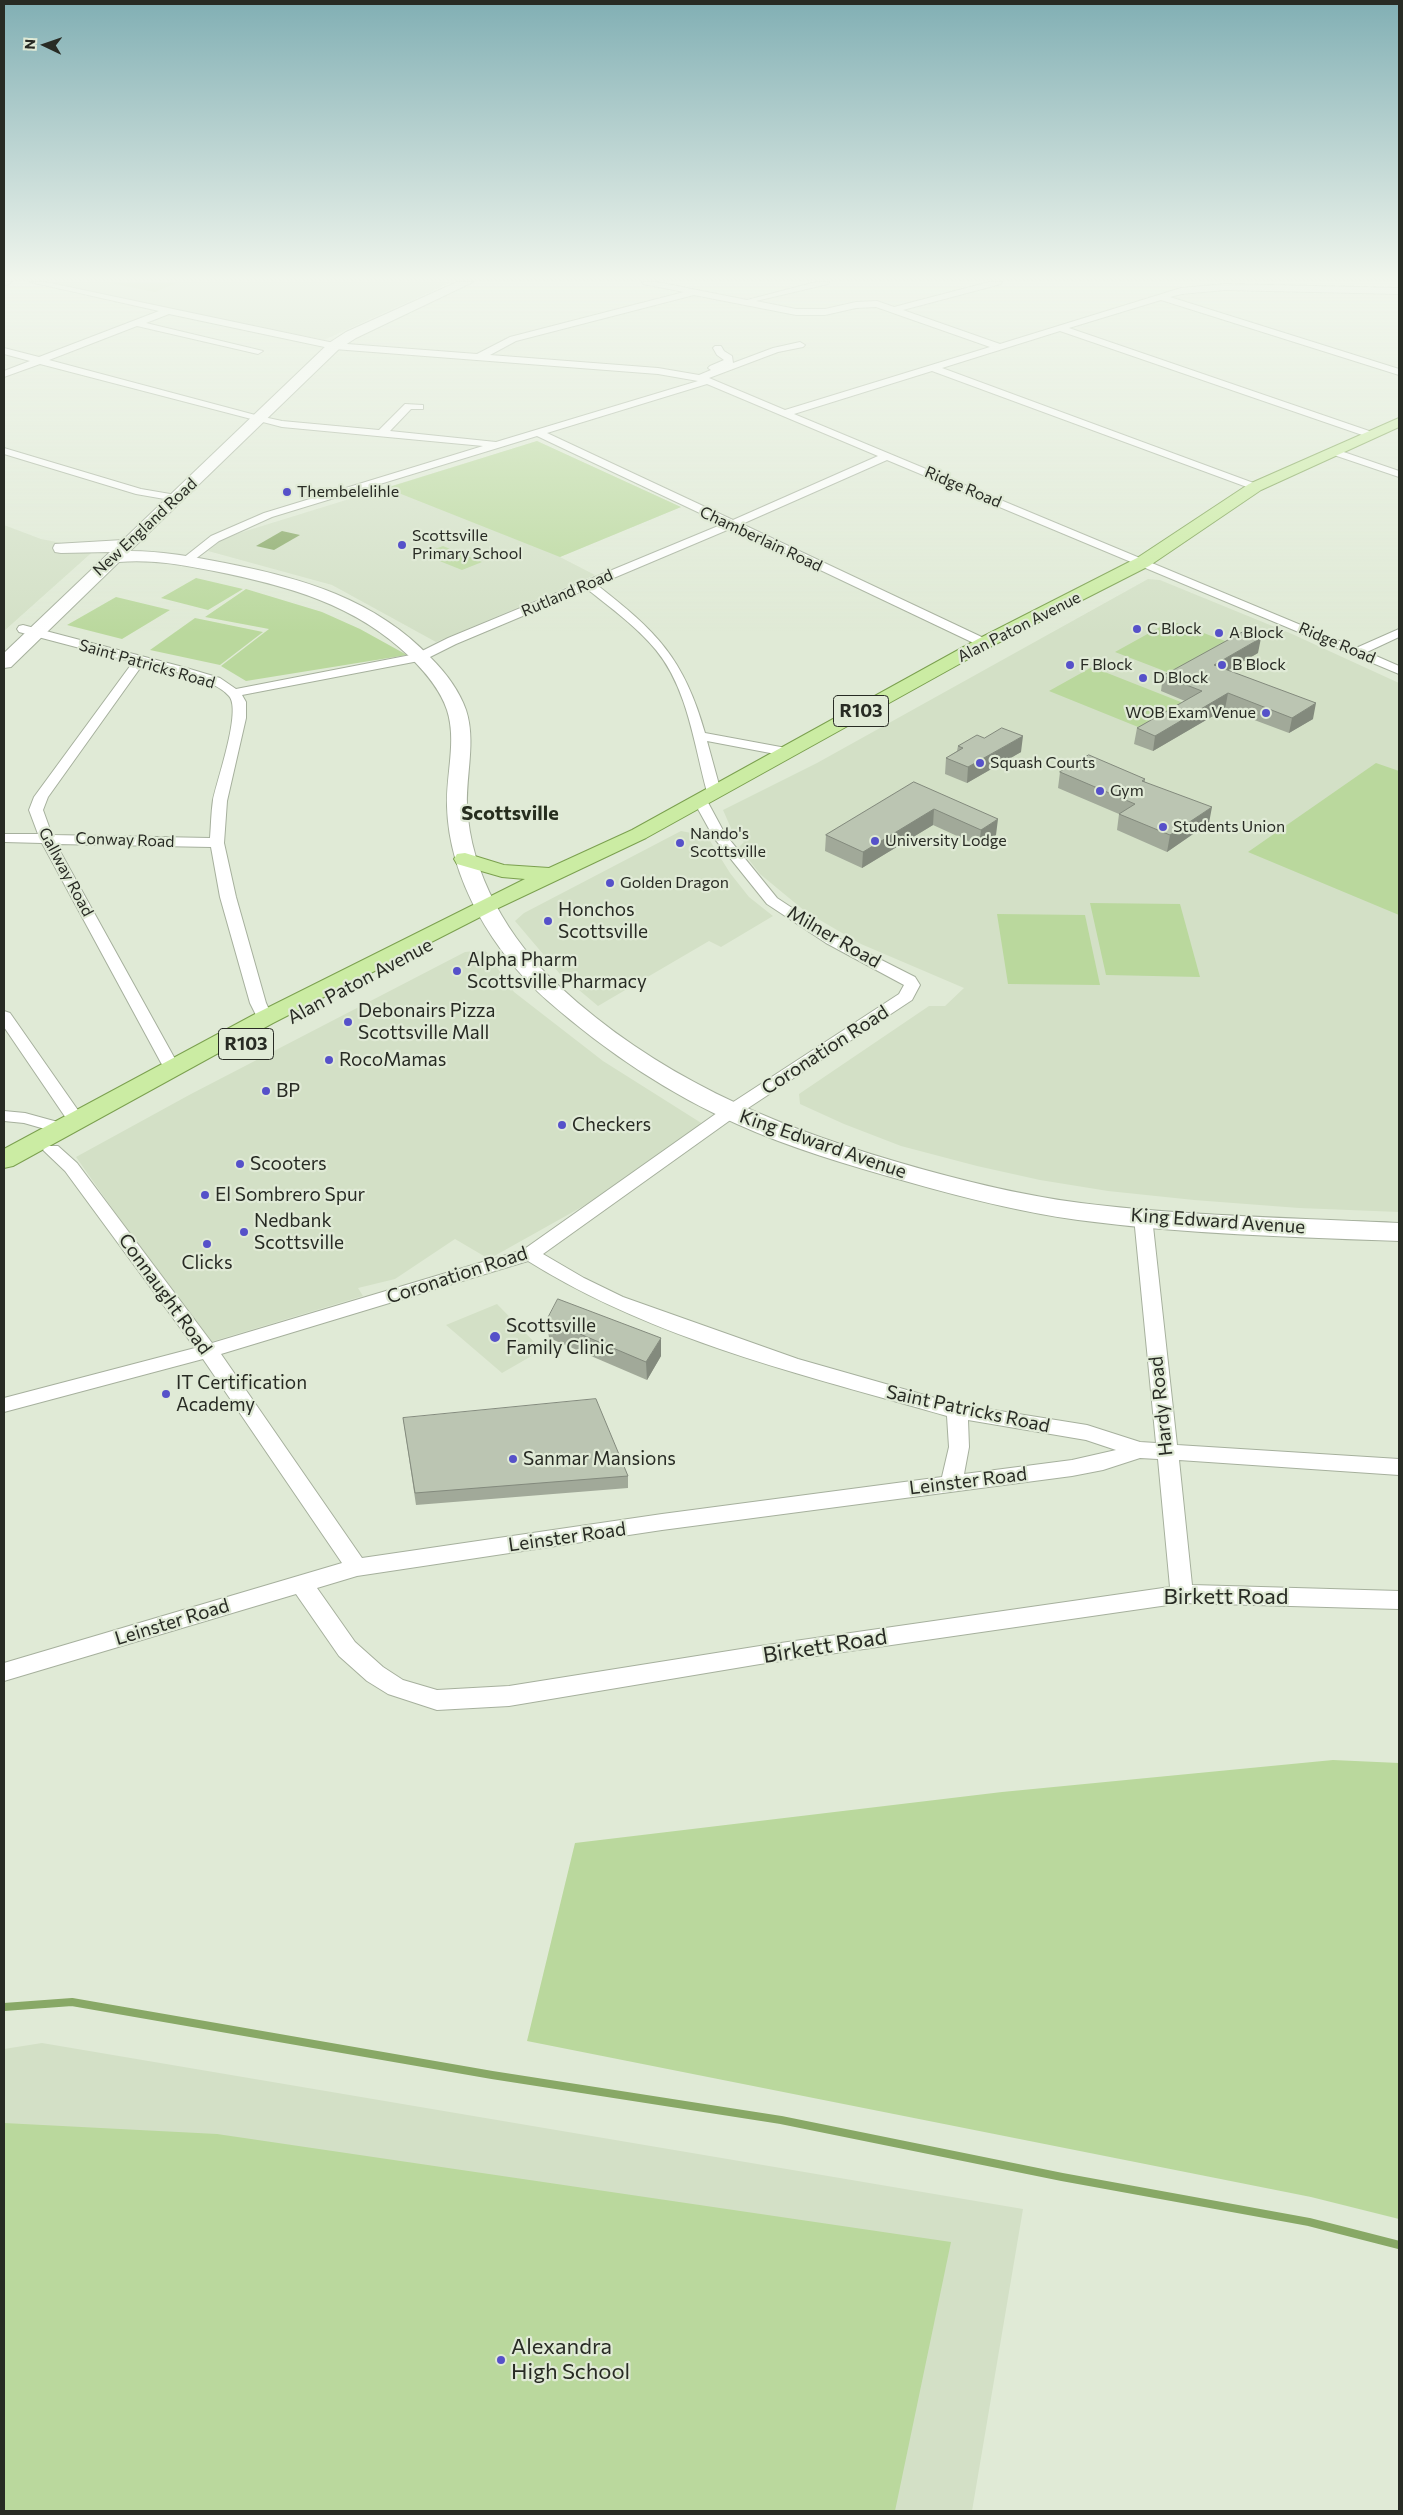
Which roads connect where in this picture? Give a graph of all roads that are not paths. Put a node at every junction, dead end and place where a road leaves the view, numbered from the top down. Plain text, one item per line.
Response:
1 (184, 399) edge
2 (278, 399) edge
3 (636, 399) edge
4 (752, 399) edge
5 (831, 399) edge
6 (1018, 399) edge
7 (1269, 399) edge
8 (419, 407) dead end
9 (786, 413) junction
10 (258, 419) junction
11 (1399, 422) edge
12 (382, 433) junction
13 (538, 433) junction
14 (1371, 434) junction
15 (500, 446) junction
16 (4, 451) edge
17 (1332, 451) junction
18 (888, 456) junction
19 (1399, 474) edge
20 (1256, 487) junction
21 (176, 498) junction
22 (732, 525) junction
23 (61, 548) dead end
24 (84, 555) dead end
25 (122, 559) junction
26 (186, 561) junction
27 (1142, 562) junction
28 (588, 584) junction
29 (30, 631) junction
30 (1399, 633) edge
31 (984, 643) junction
32 (4, 647) edge
33 (1357, 652) junction
34 (420, 657) junction
35 (141, 659) junction
36 (4, 663) edge
37 (1399, 670) edge
38 (234, 693) junction
39 (697, 736) junction
40 (786, 752) junction
41 (707, 796) junction
42 (639, 834) junction
43 (4, 838) edge
44 (46, 838) junction
45 (217, 843) junction
46 (465, 859) junction
47 (554, 874) junction
48 (487, 910) junction
49 (906, 997) joint
50 (4, 1016) edge
51 (265, 1018) junction
52 (172, 1068) junction
53 (730, 1112) junction
54 (4, 1116) edge
55 (62, 1133) junction
56 (4, 1160) edge
57 (4, 1178) edge
58 (1142, 1217) junction
59 (1399, 1232) edge
60 (530, 1254) junction
61 (208, 1352) junction
62 (4, 1405) edge
63 (956, 1411) junction
64 (1140, 1450) junction
65 (1166, 1450) junction
66 (1399, 1467) edge
67 (951, 1482) junction
68 (357, 1567) junction
69 (301, 1583) junction
70 (1182, 1594) junction
71 (1399, 1600) edge
72 (4, 1672) edge

1 - 10 street
2 - 10 street, New England Road
3 - 13 street
4 - 9 street, Ridge Road
5 - 9 street
6 - 20 street
7 - 14 street
8 - 12 street
9 - 18 street, Ridge Road
10 - 12 street
10 - 21 street, New England Road
11 - 14 main road, Alan Paton Avenue / R103
12 - 15 street
13 - 15 street
13 - 22 street, Chamberlain Road
14 - 17 main road, Alan Paton Avenue / R103
15 - 26 street
16 - 21 street
17 - 19 street
17 - 20 main road, Alan Paton Avenue / R103
18 - 22 street, Rutland Road
18 - 27 street, Ridge Road
20 - 27 main road, Alan Paton Avenue / R103
21 - 25 street, New England Road
22 - 28 street, Rutland Road
22 - 31 street, Chamberlain Road
23 - 25 street, King Edward Avenue
24 - 25 street
25 - 26 street, King Edward Avenue
25 - 29 street, New England Road
26 - 34 street, King Edward Avenue
27 - 31 main road, Alan Paton Avenue / R103
27 - 33 street, Ridge Road
28 - 34 street, Rutland Road
28 - 39 street, Milner Road
29 - 32 street, New England Road
29 - 35 street, Saint Patricks Road
29 - 36 street, New England Road
30 - 33 street
31 - 40 main road, Alan Paton Avenue / R103
33 - 37 street, Ridge Road
34 - 38 street, Rutland Road
34 - 46 street, King Edward Avenue
35 - 38 street, Saint Patricks Road
35 - 44 street, Gallway Road
38 - 45 street, Saint Patricks Road
39 - 40 street
39 - 41 street, Milner Road
40 - 41 main road, Alan Paton Avenue / R103
41 - 42 main road, Alan Paton Avenue / R103
41 - 49 street, Milner Road
42 - 47 main road, Alan Paton Avenue / R103
42 - 48 main road, Alan Paton Avenue / R103
43 - 44 street, Conway Road
44 - 45 street, Conway Road
44 - 52 street, Gallway Road
45 - 51 street, Saint Patricks Road
46 - 47 main road
46 - 48 street, King Edward Avenue
47 - 48 main road, Alan Paton Avenue / R103
48 - 51 main road, Alan Paton Avenue / R103
48 - 53 street, King Edward Avenue
48 - 55 main road, Alan Paton Avenue / R103
49 - 53 street, Coronation Road
50 - 55 street, Connaught Road
51 - 52 main road, Alan Paton Avenue / R103
52 - 55 main road, Alan Paton Avenue / R103
53 - 58 street, King Edward Avenue
53 - 60 street, Coronation Road
54 - 55 street
55 - 56 main road, Alan Paton Avenue / R103
55 - 57 main road, Alan Paton Avenue / R103
55 - 61 street, Connaught Road
58 - 59 street, King Edward Avenue
58 - 65 street, Hardy Road
60 - 61 street, Coronation Road
60 - 63 street, Saint Patricks Road
61 - 62 street, Coronation Road
61 - 68 street, Connaught Road
63 - 64 street, Saint Patricks Road
63 - 67 street
64 - 65 street, Saint Patricks Road
64 - 67 street, Leinster Road
65 - 66 street, Saint Patricks Road
65 - 70 street, Hardy Road
67 - 68 street, Leinster Road
68 - 69 street, Leinster Road
69 - 70 street, Birkett Road
69 - 72 street, Leinster Road
70 - 71 street, Birkett Road

